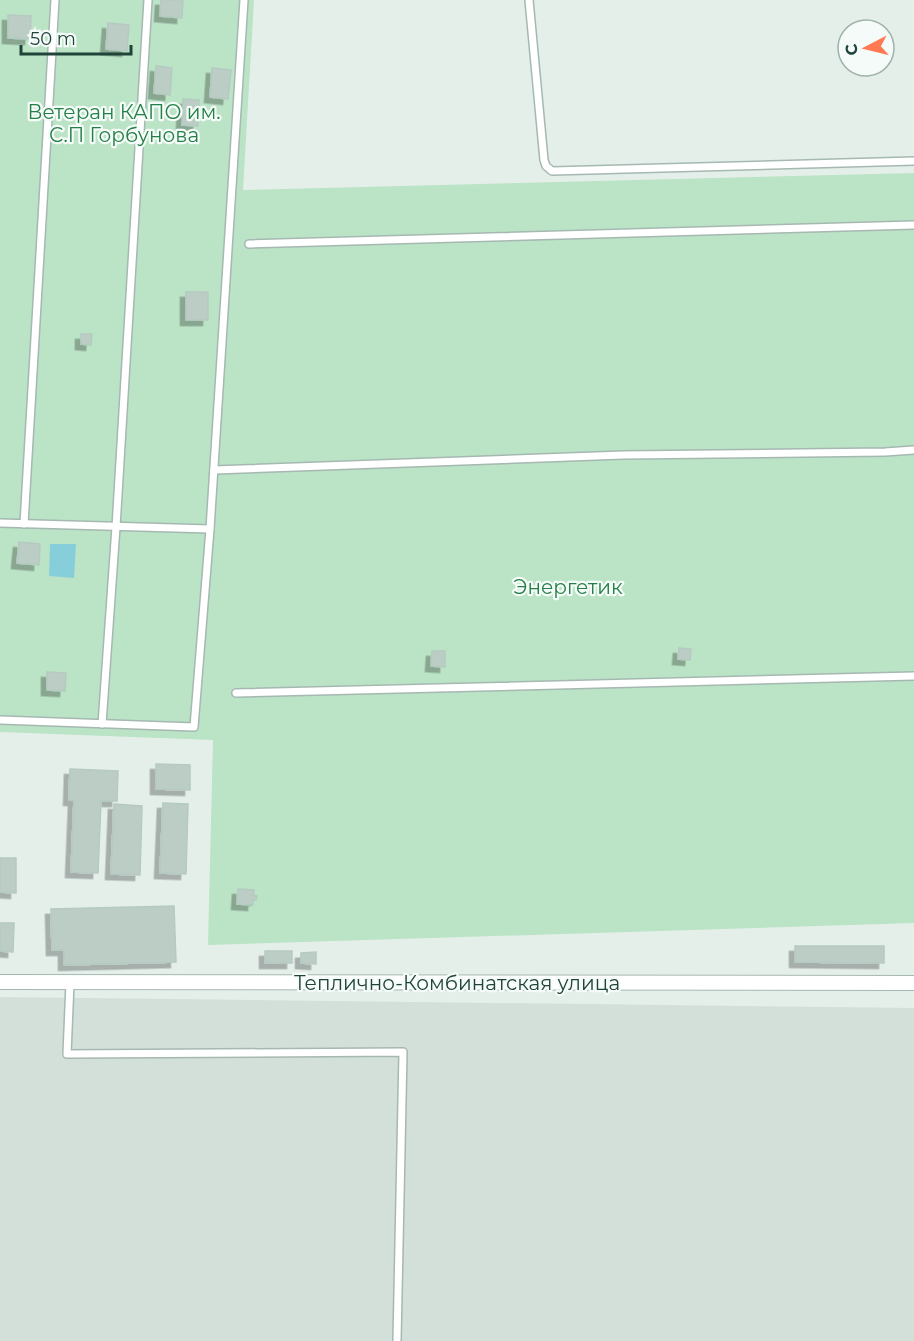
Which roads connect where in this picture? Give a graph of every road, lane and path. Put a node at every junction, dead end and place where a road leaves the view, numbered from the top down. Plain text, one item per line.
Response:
1 (55, 0) edge
2 (148, 0) edge
3 (244, 0) edge
4 (529, 0) edge
5 (914, 161) edge
6 (914, 225) edge
7 (249, 244) dead end
8 (914, 450) edge
9 (214, 470) junction
10 (0, 523) edge
11 (24, 524) junction
12 (116, 527) junction
13 (210, 529) junction
14 (914, 676) edge
15 (236, 693) dead end
16 (0, 720) edge
17 (102, 724) junction
18 (0, 982) edge
19 (70, 983) junction
20 (914, 983) edge
21 (397, 1341) edge

1 - 11 lane
2 - 12 lane
3 - 9 lane
4 - 5 lane
6 - 7 lane
8 - 9 lane
9 - 13 lane
10 - 11 lane
11 - 12 lane
12 - 13 lane
12 - 17 lane
13 - 17 lane
14 - 15 lane
16 - 17 lane
18 - 19 street, Теплично-Комбинатская улица
19 - 20 street, Теплично-Комбинатская улица
19 - 21 lane

